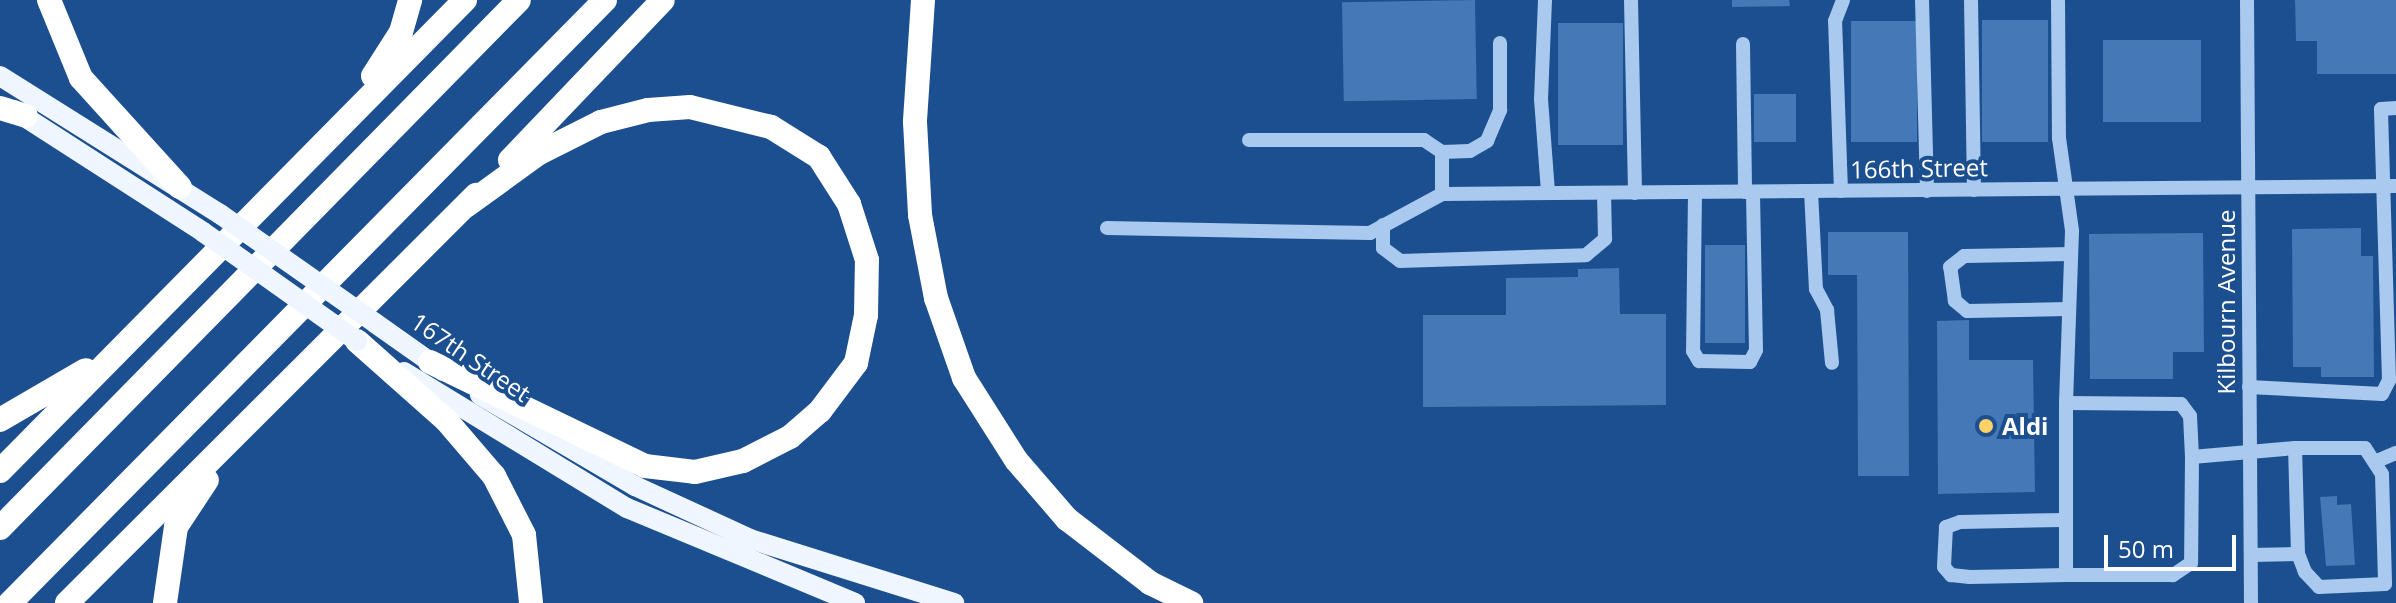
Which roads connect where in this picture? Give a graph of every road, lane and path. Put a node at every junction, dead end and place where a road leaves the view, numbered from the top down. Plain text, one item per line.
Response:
1 (49, 0) edge
2 (410, 0) edge
3 (465, 0) edge
4 (519, 0) edge
5 (605, 0) edge
6 (663, 0) edge
7 (923, 0) edge
8 (1545, 0) edge
9 (1631, 0) edge
10 (1843, 0) edge
11 (1922, 0) edge
12 (1971, 0) edge
13 (2058, 0) edge
14 (2247, 0) edge
15 (1500, 43) dead end
16 (1743, 44) dead end
17 (0, 76) edge
18 (0, 106) edge
19 (2396, 108) edge
20 (26, 116) joint
21 (1249, 140) dead end
22 (320, 146) junction
23 (1442, 152) junction
24 (2247, 185) junction
25 (2389, 186) edge
26 (180, 187) junction
27 (2068, 189) junction
28 (1974, 190) junction
29 (1811, 191) junction
30 (1841, 191) junction
31 (1927, 191) junction
32 (1695, 192) junction
33 (1749, 192) junction
34 (1548, 193) junction
35 (1604, 193) junction
36 (1635, 193) junction
37 (1442, 194) junction
38 (466, 206) junction
39 (1383, 225) junction
40 (1107, 228) dead end
41 (2071, 254) junction
42 (158, 308) junction
43 (2068, 309) junction
44 (357, 341) junction
45 (430, 362) junction
46 (1832, 363) dead end
47 (2249, 387) junction
48 (2066, 403) junction
49 (261, 409) junction
50 (0, 420) edge
51 (2295, 448) junction
52 (2250, 453) junction
53 (2396, 453) edge
54 (2192, 457) junction
55 (2377, 461) junction
56 (0, 471) edge
57 (2064, 520) junction
58 (0, 528) edge
59 (2298, 554) junction
60 (2251, 555) junction
61 (2066, 575) junction
62 (2390, 584) edge
63 (10, 603) edge
64 (67, 603) edge
65 (165, 603) edge
66 (531, 603) edge
67 (855, 603) edge
68 (954, 603) edge
69 (1191, 603) edge
70 (2251, 603) edge

1 - 26 highway
2 - 22 highway
3 - 22 highway
4 - 58 highway
5 - 63 highway
6 - 38 highway
7 - 69 highway
8 - 34 street
9 - 36 street
10 - 30 street
11 - 31 street
12 - 28 street
13 - 27 street
14 - 24 street, Kilbourn Avenue
15 - 23 street
16 - 33 street
17 - 26 main road, 167th Street
18 - 20 highway
19 - 25 street
20 - 44 main road, 167th Street, bridge
21 - 23 street
22 - 42 highway
23 - 37 street
24 - 25 street, 166th Street
24 - 27 street, 166th Street
24 - 47 street, Kilbourn Avenue
25 - 47 street
26 - 45 main road, 167th Street, bridge
27 - 28 street, 166th Street
27 - 41 street
28 - 31 street, 166th Street
29 - 30 street, 166th Street
29 - 33 street, 166th Street
29 - 46 street
30 - 31 street, 166th Street
32 - 33 street, 166th Street
32 - 33 street
32 - 36 street, 166th Street
34 - 35 street, 166th Street
34 - 37 street, 166th Street
35 - 36 street, 166th Street
35 - 39 street
37 - 39 street
38 - 45 highway
38 - 49 highway
39 - 40 street
41 - 43 street
41 - 43 street
42 - 50 highway
42 - 56 highway
43 - 48 street
44 - 66 highway
44 - 67 main road, 167th Street
45 - 68 main road, 167th Street
47 - 52 street, Kilbourn Avenue
48 - 54 street
48 - 57 street
49 - 64 highway
49 - 65 highway
51 - 52 street
51 - 55 street
51 - 59 street
52 - 54 street
52 - 60 street, Kilbourn Avenue
53 - 55 street
54 - 61 street
55 - 62 street
57 - 61 street
57 - 61 street
59 - 60 street
59 - 62 street
60 - 70 street, Kilbourn Avenue

